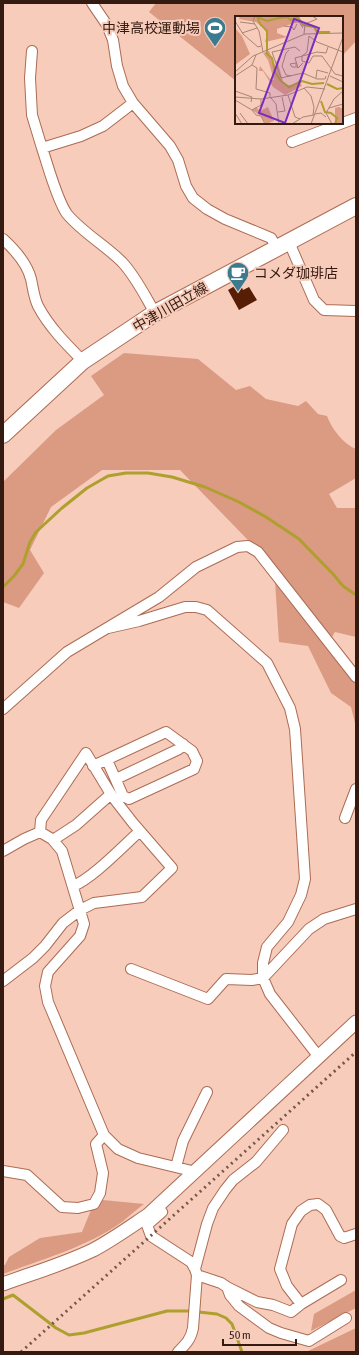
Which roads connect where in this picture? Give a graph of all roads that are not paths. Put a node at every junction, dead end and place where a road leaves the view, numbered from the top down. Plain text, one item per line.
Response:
1 (92, 3) edge
2 (32, 51) dead end
3 (133, 103) junction
4 (356, 118) edge
5 (343, 123) edge
6 (340, 124) edge
7 (292, 142) dead end
8 (42, 148) junction
9 (356, 206) edge
10 (3, 238) edge
11 (283, 245) junction
12 (356, 311) edge
13 (155, 313) junction
14 (84, 362) junction
15 (3, 435) edge
16 (108, 628) junction
17 (356, 677) edge
18 (3, 709) edge
19 (183, 744) junction
20 (107, 760) junction
21 (93, 766) junction
22 (116, 779) junction
23 (356, 788) edge
24 (111, 794) junction
25 (346, 818) dead end
26 (140, 831) junction
27 (40, 832) junction
28 (53, 840) junction
29 (3, 851) edge
30 (72, 886) junction
31 (356, 909) edge
32 (80, 910) junction
33 (131, 969) dead end
34 (263, 978) junction
35 (3, 981) edge
36 (356, 1022) edge
37 (319, 1057) junction
38 (207, 1092) dead end
39 (283, 1130) dead end
40 (104, 1136) junction
41 (176, 1166) junction
42 (3, 1172) edge
43 (196, 1172) junction
44 (158, 1206) junction
45 (356, 1234) edge
46 (196, 1272) junction
47 (341, 1280) dead end
48 (3, 1284) edge
49 (227, 1287) junction
50 (301, 1304) junction
51 (346, 1318) dead end
52 (178, 1352) edge

1 - 3 street
2 - 8 street
3 - 8 street
3 - 11 street
4 - 5 street
6 - 7 street
8 - 13 street
9 - 11 main road, 中津川田立線
10 - 14 street
11 - 12 street
11 - 13 main road, 中津川田立線
13 - 14 main road, 中津川田立線
14 - 15 main road, 中津川田立線
16 - 17 street
16 - 18 street
16 - 34 street
19 - 20 street
19 - 22 street
19 - 22 street
20 - 21 street
20 - 22 street
21 - 24 street
21 - 27 street
23 - 25 street
24 - 26 street
24 - 28 street
26 - 30 street
26 - 32 street
27 - 28 street
27 - 29 street
28 - 30 street
30 - 32 street
31 - 34 street
32 - 35 street
32 - 40 street
33 - 34 street
34 - 37 street
36 - 37 street
37 - 43 street
38 - 41 street
39 - 46 street
40 - 41 street
40 - 42 street
41 - 43 street
43 - 44 street
44 - 46 street
44 - 48 street
45 - 50 street
46 - 49 street
46 - 52 street
47 - 50 street
49 - 50 street
49 - 51 street

